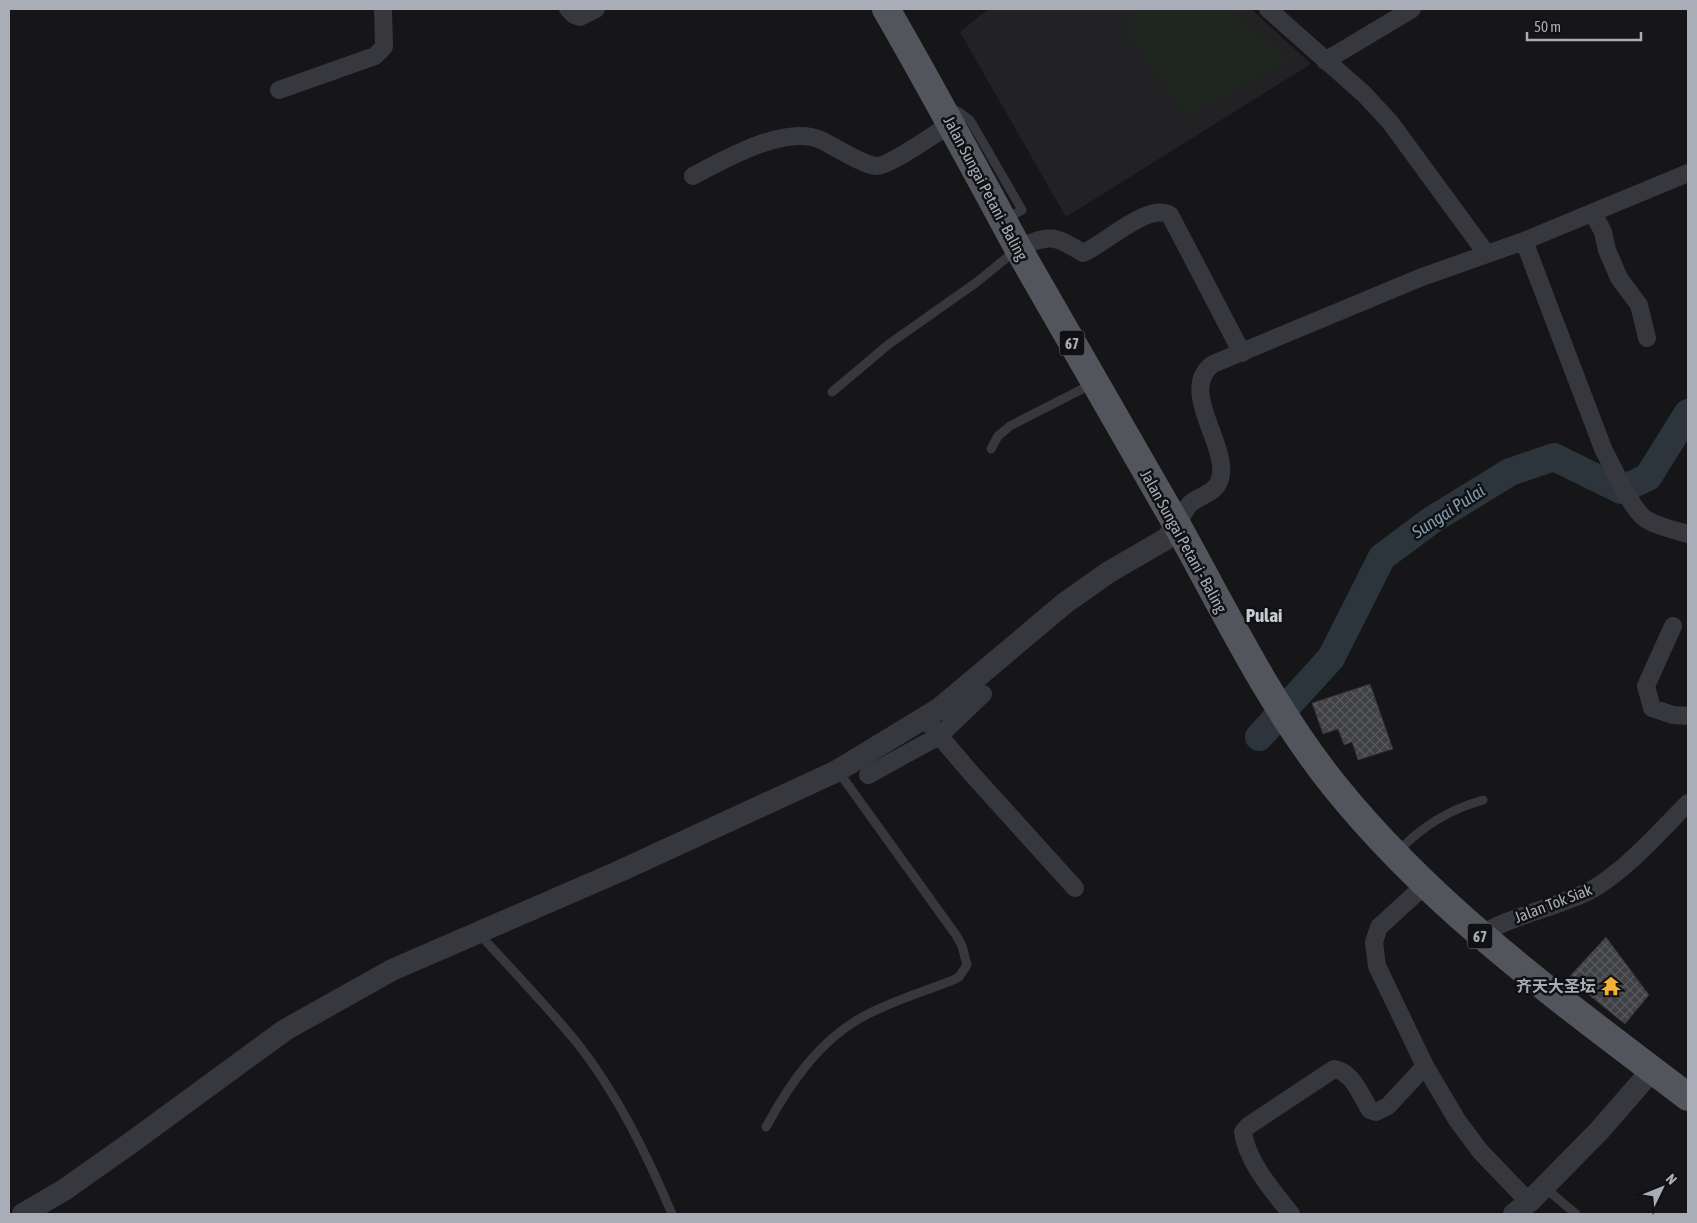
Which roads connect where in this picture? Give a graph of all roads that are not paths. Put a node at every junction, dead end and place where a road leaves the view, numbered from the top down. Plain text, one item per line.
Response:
1 (383, 9) edge
2 (568, 9) edge
3 (596, 9) edge
4 (886, 9) edge
5 (1268, 9) edge
6 (1412, 9) edge
7 (1325, 61) junction
8 (279, 90) dead end
9 (949, 119) junction
10 (1688, 175) edge
11 (693, 176) dead end
12 (1593, 214) junction
13 (1524, 241) junction
14 (1018, 248) junction
15 (1486, 253) junction
16 (1647, 338) dead end
17 (1242, 353) junction
18 (1094, 383) junction
19 (832, 392) dead end
20 (991, 449) dead end
21 (1177, 526) junction
22 (1688, 534) edge
23 (1673, 626) dead end
24 (983, 694) dead end
25 (1688, 716) edge
26 (924, 718) junction
27 (939, 736) junction
28 (838, 771) junction
29 (868, 775) dead end
30 (1483, 800) dead end
31 (1688, 804) edge
32 (1394, 854) junction
33 (1425, 885) junction
34 (1075, 888) dead end
35 (478, 933) junction
36 (1479, 935) junction
37 (1425, 1066) junction
38 (1652, 1070) junction
39 (1688, 1097) edge
40 (766, 1127) dead end
41 (1529, 1201) edge
42 (23, 1214) edge
43 (672, 1214) edge
44 (1290, 1214) edge
45 (1576, 1214) edge

1 - 8 street
2 - 3 street
4 - 9 main road, Jalan Sungai Petani - Baling / 67
5 - 7 street
6 - 7 street
7 - 15 street
9 - 11 street
9 - 14 main road, Jalan Sungai Petani - Baling / 67
10 - 12 street
12 - 13 street
12 - 16 street
13 - 15 street
13 - 22 street
14 - 17 street
14 - 18 main road, Jalan Sungai Petani - Baling / 67
14 - 19 lane
15 - 17 street
17 - 21 street
18 - 20 lane
18 - 21 main road, Jalan Sungai Petani - Baling / 67
21 - 26 street
21 - 32 main road, Jalan Sungai Petani - Baling / 67
23 - 25 street
24 - 27 street
26 - 27 street
26 - 28 street
27 - 29 street
27 - 34 street
28 - 35 street
28 - 40 lane
30 - 32 lane
31 - 36 street, Jalan Tok Siak
32 - 33 main road, Jalan Sungai Petani - Baling / 67
33 - 36 main road, Jalan Sungai Petani - Baling / 67
33 - 37 street
35 - 42 street
35 - 43 lane
36 - 38 main road, Jalan Sungai Petani - Baling / 67
37 - 41 street
37 - 44 street
38 - 39 main road, Jalan Sungai Petani - Baling / 67
38 - 41 street
41 - 45 lane

